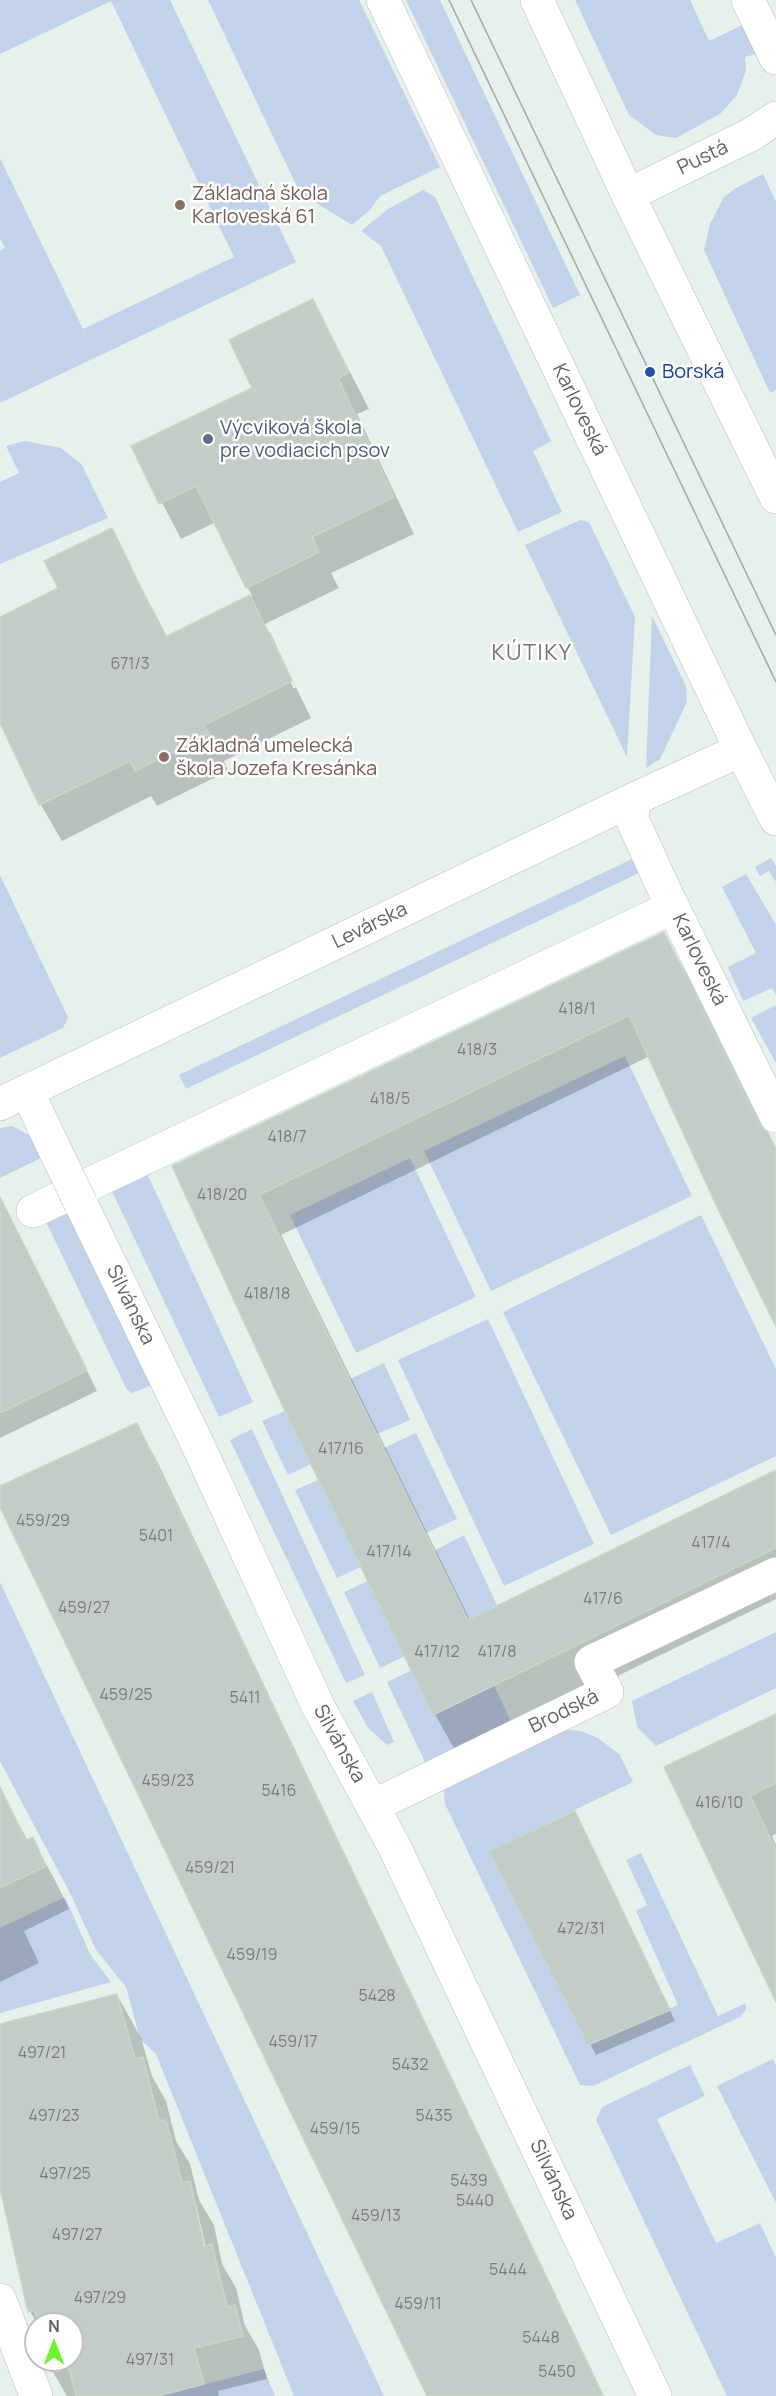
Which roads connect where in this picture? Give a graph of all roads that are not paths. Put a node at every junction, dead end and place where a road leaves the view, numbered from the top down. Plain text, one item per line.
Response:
1 (383, 0) edge
2 (537, 0) edge
3 (748, 0) edge
4 (776, 58) edge
5 (776, 118) edge
6 (628, 195) junction
7 (776, 497) edge
8 (741, 750) junction
9 (632, 800) junction
10 (776, 819) edge
11 (672, 907) junction
12 (13, 1097) edge
13 (776, 1116) edge
14 (33, 1210) dead end
15 (776, 1574) edge
16 (373, 1806) junction
17 (0, 2300) edge
18 (36, 2396) edge
19 (655, 2396) edge

1 - 8 street, Karloveská
2 - 6 street
3 - 4 street
5 - 6 street, Pustá
6 - 7 street
8 - 9 street, Levárska
8 - 10 street, Karloveská
9 - 11 street, Karloveská
9 - 12 street, Levárska
11 - 13 street, Karloveská
11 - 14 street
12 - 16 street, Silvánska, bridge
15 - 16 street, Brodská
16 - 19 street, Silvánska
17 - 18 street

